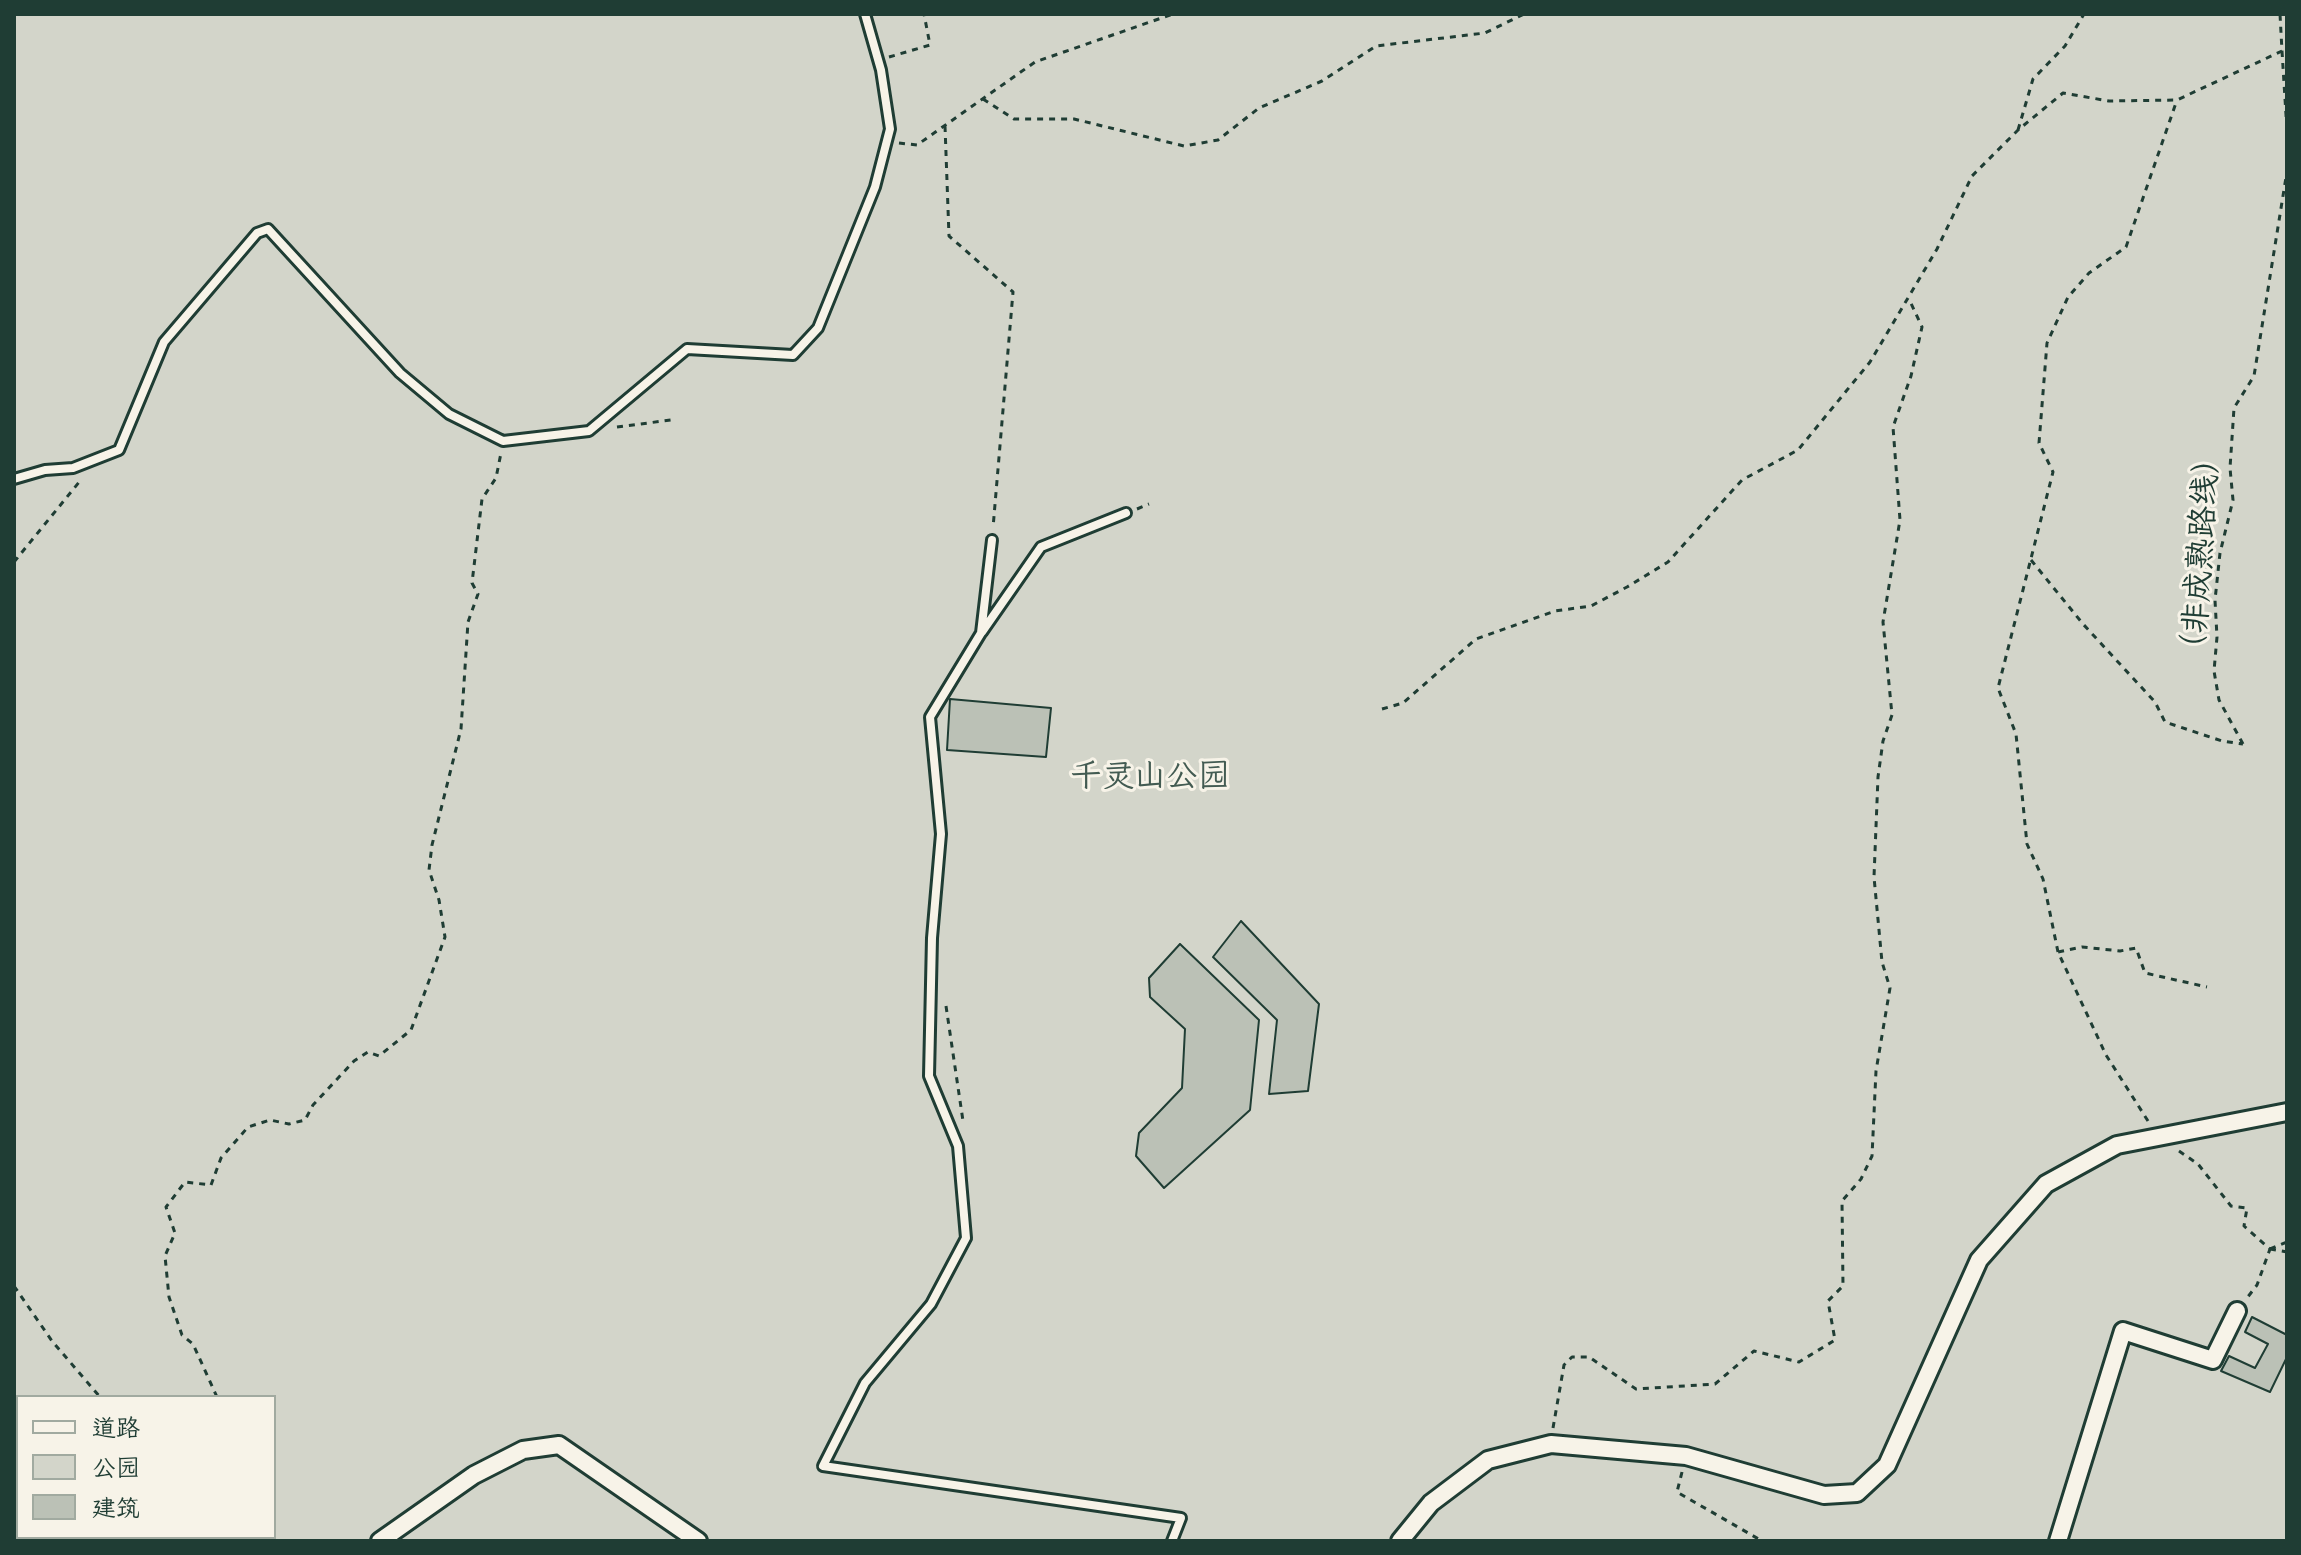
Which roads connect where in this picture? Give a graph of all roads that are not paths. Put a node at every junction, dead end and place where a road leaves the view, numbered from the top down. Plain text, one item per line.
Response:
1 (865, 14) edge
2 (14, 479) edge
3 (1126, 513) dead end
4 (992, 540) road end
5 (981, 633) junction
6 (2287, 1112) edge
7 (2237, 1311) road end
8 (398, 1533) edge
9 (380, 1541) edge
10 (698, 1541) edge
11 (1172, 1541) edge
12 (1400, 1541) edge
13 (2058, 1541) edge

1 - 2 lane
3 - 5 lane
4 - 5 lane
5 - 11 lane
6 - 12 street
7 - 13 street
8 - 9 street
8 - 10 street

